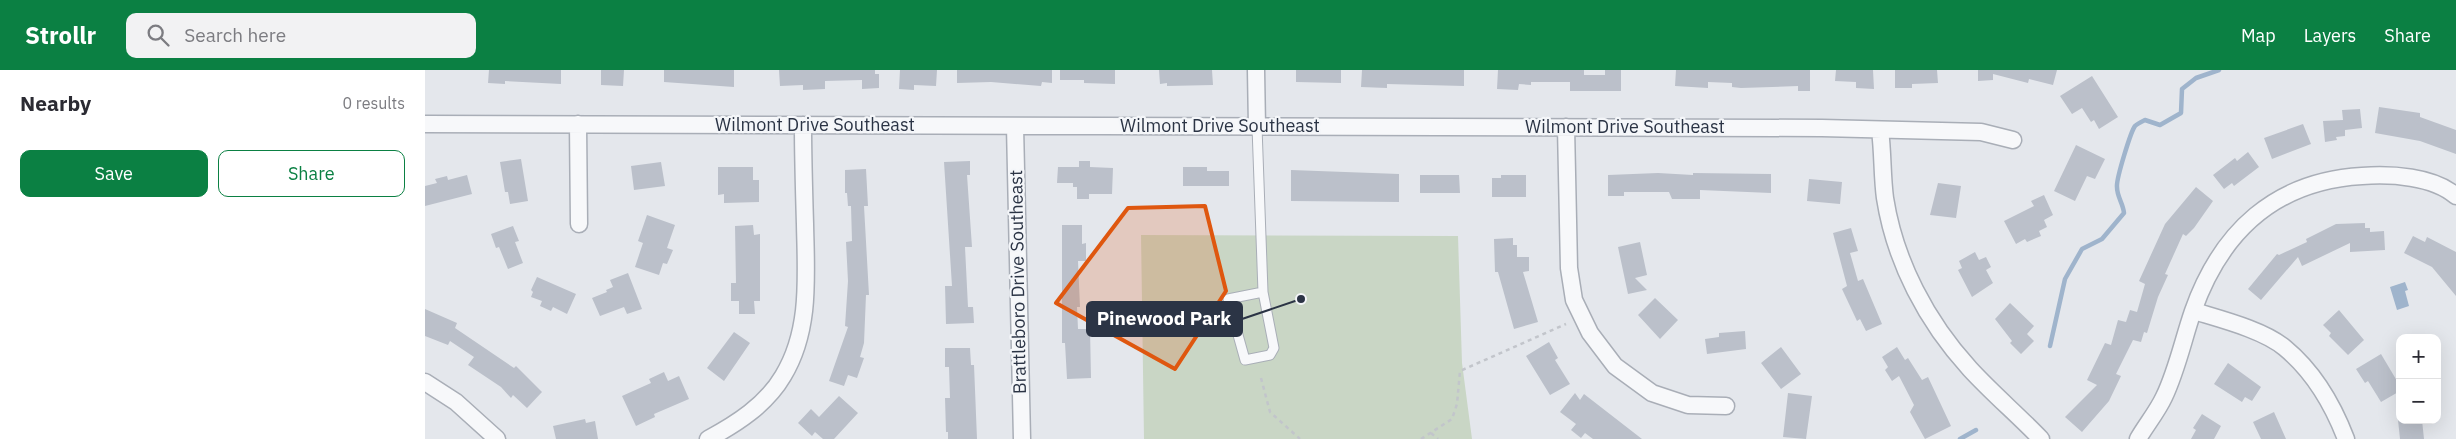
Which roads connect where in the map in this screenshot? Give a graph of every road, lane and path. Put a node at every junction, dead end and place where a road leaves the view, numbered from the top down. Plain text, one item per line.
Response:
1 (1256, 70) edge
2 (425, 124) edge
3 (578, 124) junction
4 (803, 125) junction
5 (1015, 126) junction
6 (1257, 127) junction
7 (1566, 127) junction
8 (1880, 130) junction
9 (2013, 140) dead end
10 (2456, 196) edge
11 (579, 224) dead end
12 (1263, 292) junction
13 (2193, 311) junction
14 (1566, 324) dead end
15 (1261, 378) dead end
16 (425, 382) edge
17 (1727, 406) dead end
18 (1431, 433) junction
19 (497, 439) edge
20 (708, 439) edge
21 (1022, 439) edge
22 (1300, 439) edge
23 (1421, 439) edge
24 (1438, 439) edge
25 (2041, 439) edge
26 (2138, 439) edge
27 (2346, 439) edge

1 - 6 street
2 - 3 street, Wilmont Drive Southeast
3 - 4 street, Wilmont Drive Southeast
3 - 11 street
4 - 5 street, Wilmont Drive Southeast
4 - 20 street
5 - 6 street, Wilmont Drive Southeast
5 - 21 street, Brattleboro Drive Southeast
6 - 7 street, Wilmont Drive Southeast
6 - 12 lane
7 - 8 street, Wilmont Drive Southeast
7 - 17 street
8 - 9 street, Wilmont Drive Southeast
8 - 25 street
10 - 13 street
12 - 12 lane
13 - 26 street
13 - 27 street
14 - 18 path
15 - 22 path
16 - 19 street
18 - 23 path
18 - 24 path

